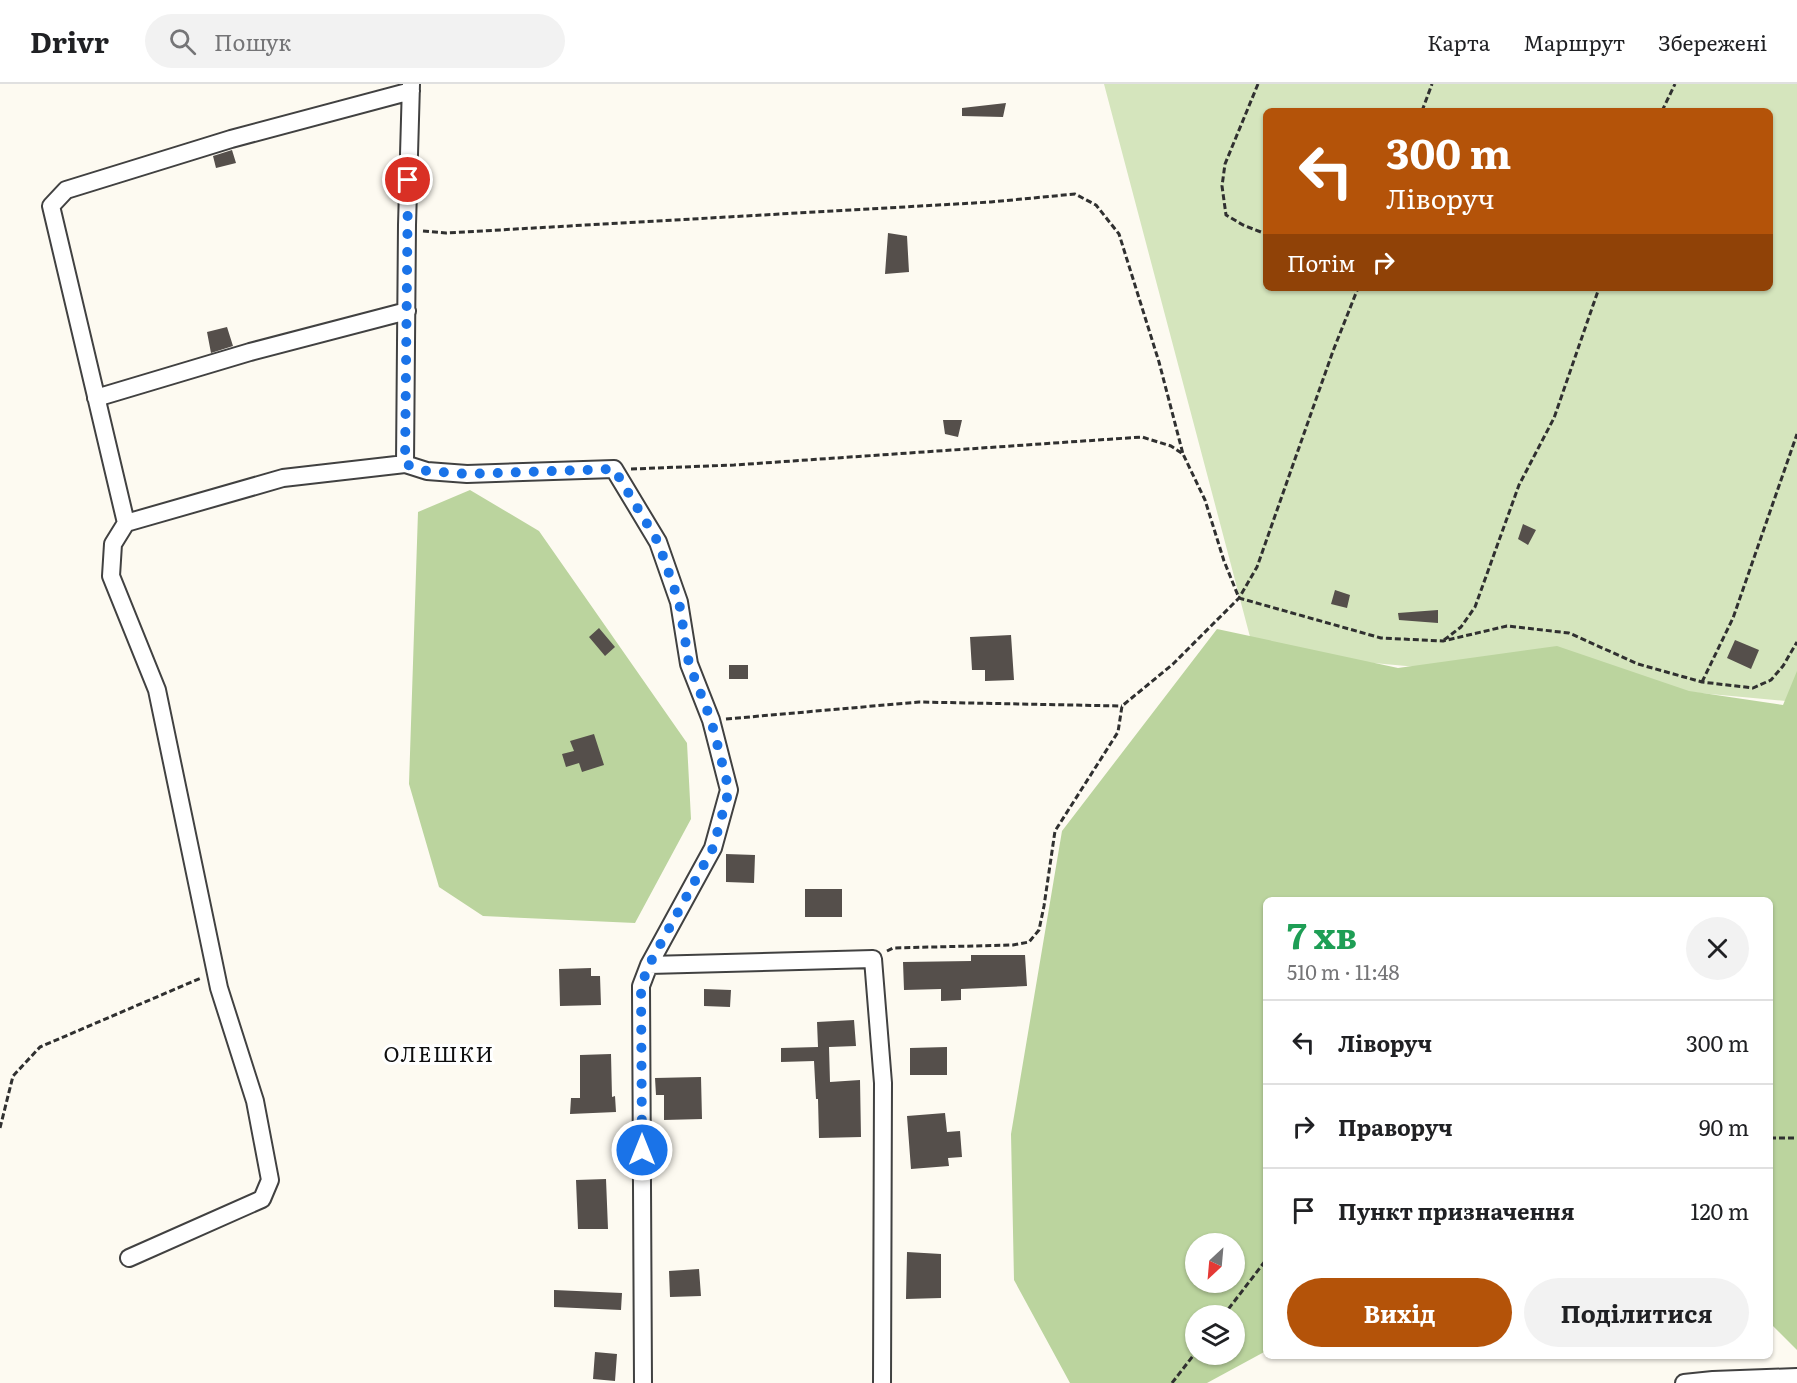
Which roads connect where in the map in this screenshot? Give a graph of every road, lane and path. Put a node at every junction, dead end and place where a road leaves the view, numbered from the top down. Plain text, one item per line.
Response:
1 (1257, 84) edge
2 (1432, 84) edge
3 (1675, 84) edge
4 (411, 87) edge
5 (1423, 108) edge
6 (1663, 108) edge
7 (407, 225) junction
8 (1263, 233) edge
9 (1357, 291) edge
10 (1598, 291) edge
11 (407, 311) junction
12 (96, 398) junction
13 (1797, 434) edge
14 (1183, 454) junction
15 (405, 464) junction
16 (614, 469) junction
17 (126, 523) junction
18 (1239, 598) junction
19 (1443, 641) junction
20 (1797, 642) edge
21 (1702, 682) junction
22 (1122, 706) junction
23 (711, 720) junction
24 (873, 959) junction
25 (649, 965) junction
26 (216, 971) junction
27 (0, 1128) edge
28 (1773, 1138) edge
29 (1797, 1138) edge
30 (129, 1258) dead end
31 (1263, 1264) edge
32 (1231, 1305) edge
33 (1186, 1365) edge
34 (1797, 1377) edge
35 (643, 1383) edge
36 (882, 1383) edge
37 (1172, 1383) edge
38 (1684, 1383) edge

1 - 8 path
2 - 5 path
3 - 6 path
4 - 7 street
4 - 12 street
7 - 11 street
7 - 14 path
9 - 18 path
10 - 19 path
11 - 12 street
11 - 15 street
12 - 17 street
13 - 21 path
14 - 16 path
14 - 18 path
15 - 16 street
15 - 17 street
16 - 23 street
17 - 26 street
18 - 19 path
18 - 22 path
19 - 21 path
20 - 21 path
22 - 23 path
22 - 24 path
23 - 25 street
24 - 25 street
24 - 36 street
25 - 35 street
26 - 27 path
26 - 30 street
28 - 29 path
31 - 32 path
33 - 37 path
34 - 38 street

